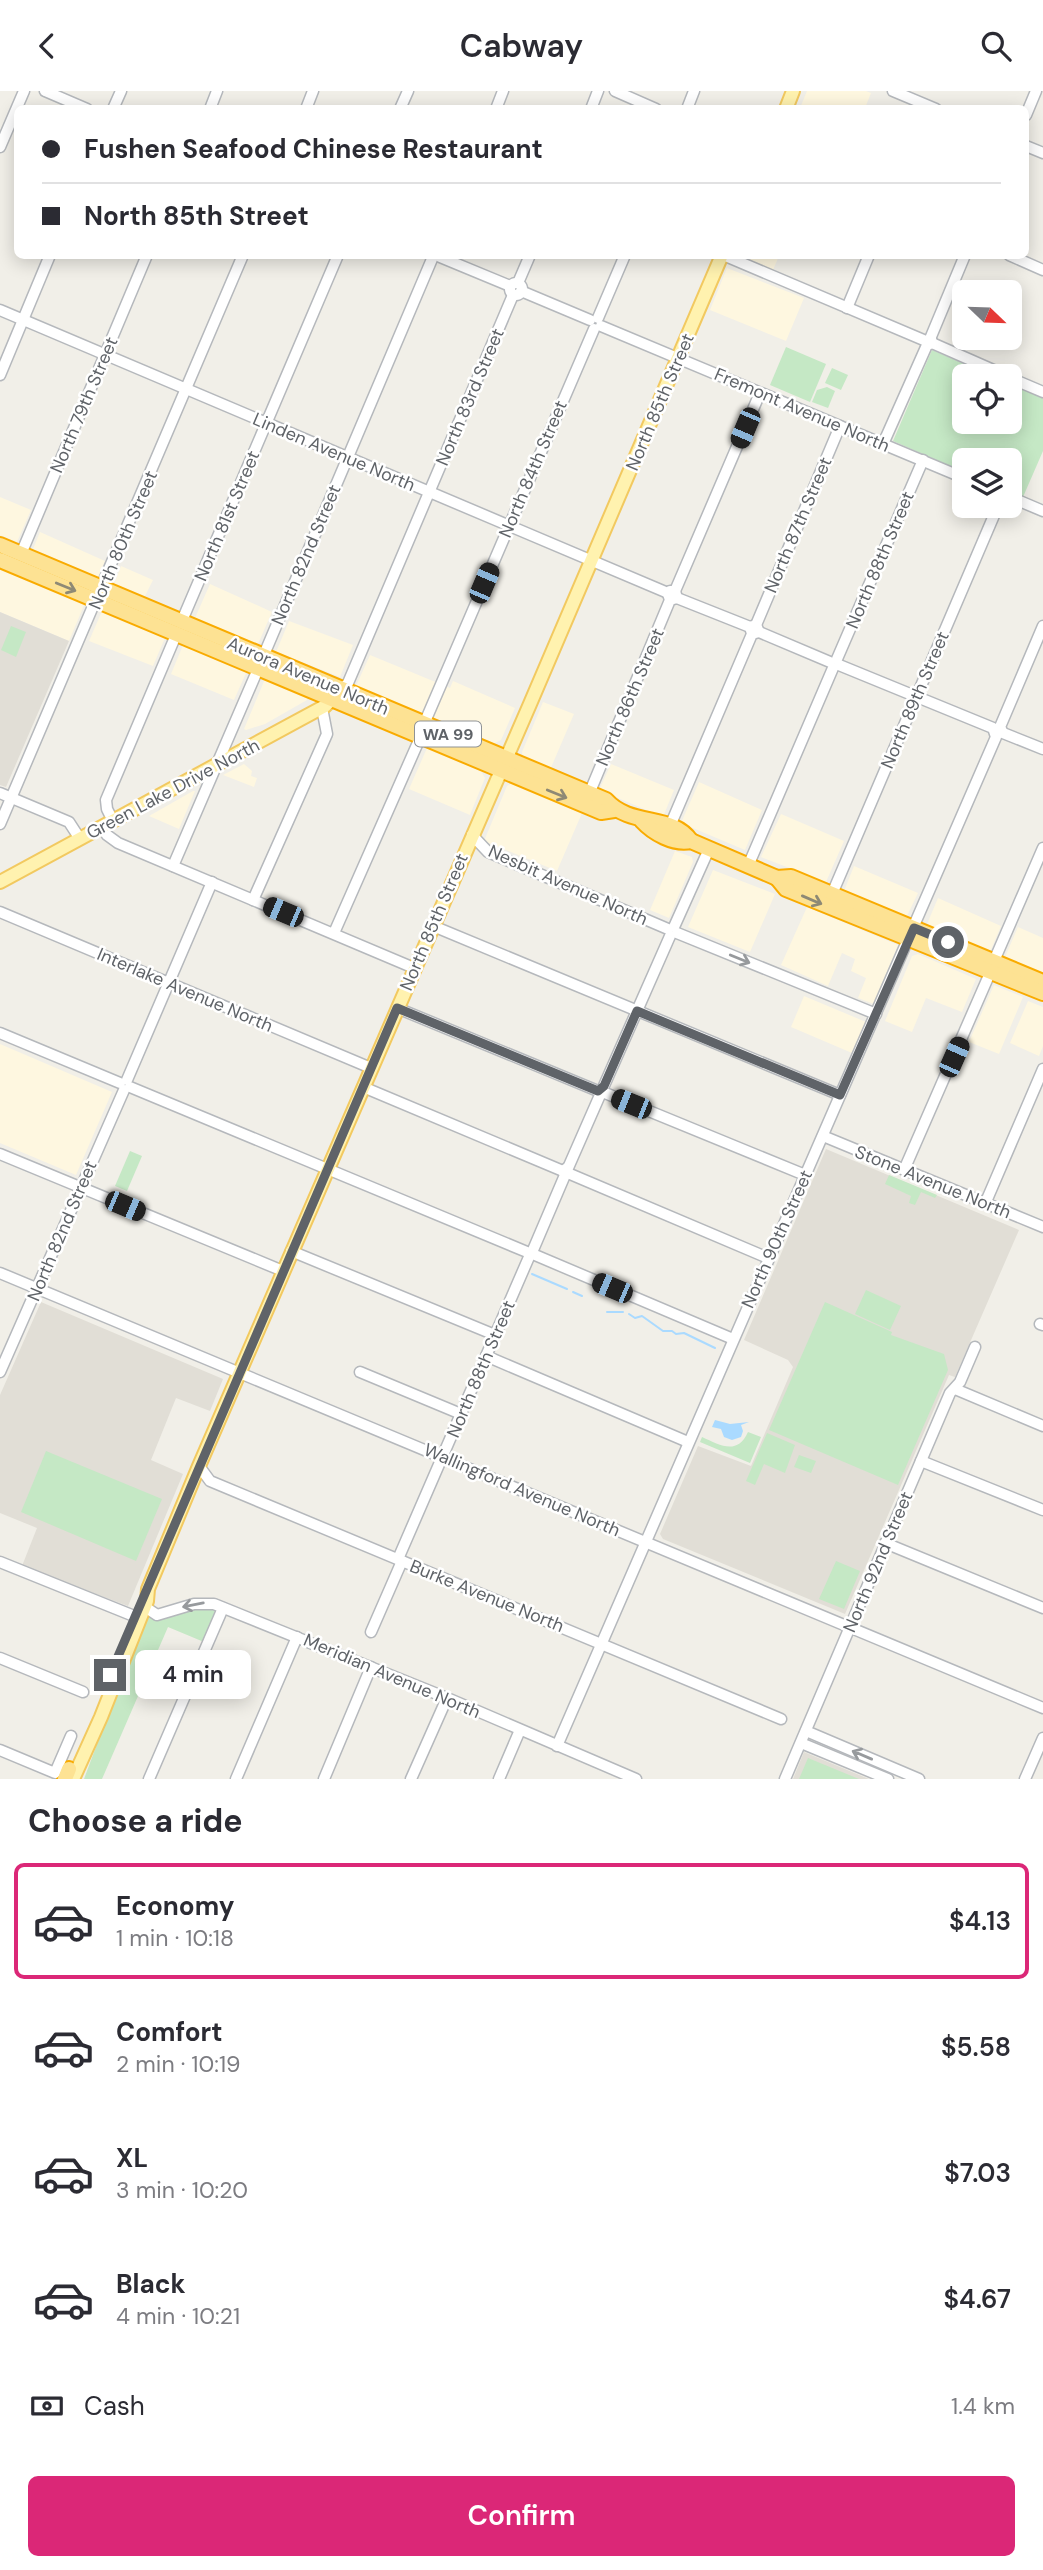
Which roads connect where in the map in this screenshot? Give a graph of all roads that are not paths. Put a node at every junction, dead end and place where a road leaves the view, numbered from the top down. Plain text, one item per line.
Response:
1 (46, 91) edge
2 (615, 91) edge
3 (893, 91) edge
4 (1036, 91) edge
5 (79, 105) edge
6 (647, 105) edge
7 (926, 105) edge
8 (1029, 108) edge
9 (14, 114) edge
10 (0, 147) edge
11 (48, 259) edge
12 (145, 259) edge
13 (241, 259) edge
14 (336, 259) edge
15 (434, 259) edge
16 (440, 259) edge
17 (528, 259) edge
18 (623, 259) edge
19 (721, 259) edge
20 (732, 259) edge
21 (867, 259) edge
22 (963, 259) edge
23 (1018, 259) edge
24 (1043, 270) edge
25 (516, 289) junction
26 (847, 308) junction
27 (0, 310) edge
28 (23, 320) junction
29 (596, 323) junction
30 (929, 342) junction
31 (105, 354) junction
32 (678, 359) junction
33 (979, 364) edge
34 (0, 375) edge
35 (1022, 383) edge
36 (186, 389) junction
37 (1043, 392) edge
38 (760, 393) junction
39 (266, 424) junction
40 (840, 426) junction
41 (884, 444) junction
42 (348, 458) junction
43 (923, 460) junction
44 (952, 473) edge
45 (429, 493) junction
46 (1022, 502) edge
47 (1043, 511) edge
48 (994, 518) edge
49 (509, 526) junction
50 (0, 545) edge
51 (21, 554) junction
52 (0, 560) edge
53 (592, 561) junction
54 (100, 594) junction
55 (673, 596) junction
56 (1043, 626) edge
57 (179, 629) junction
58 (754, 629) junction
59 (260, 663) junction
60 (835, 664) junction
61 (917, 698) junction
62 (331, 699) junction
63 (424, 726) junction
64 (998, 731) junction
65 (1043, 749) edge
66 (217, 765) junction
67 (503, 765) junction
68 (0, 793) edge
69 (589, 794) junction
70 (11, 798) junction
71 (614, 810) junction
72 (642, 821) junction
73 (0, 824) edge
74 (108, 824) junction
75 (670, 826) junction
76 (472, 835) junction
77 (80, 839) junction
78 (691, 841) junction
79 (1043, 848) edge
80 (709, 849) junction
81 (173, 866) junction
82 (748, 866) junction
83 (777, 878) junction
84 (0, 882) edge
85 (212, 882) junction
86 (832, 894) junction
87 (253, 899) junction
88 (0, 912) edge
89 (433, 926) junction
90 (672, 931) junction
91 (334, 933) junction
92 (911, 934) junction
93 (992, 967) junction
94 (414, 968) junction
95 (168, 984) junction
96 (1042, 985) edge
97 (397, 1008) junction
98 (637, 1011) junction
99 (876, 1014) junction
100 (0, 1033) edge
101 (371, 1068) junction
102 (1043, 1069) edge
103 (125, 1085) junction
104 (362, 1087) junction
105 (602, 1092) junction
106 (840, 1095) junction
107 (823, 1136) junction
108 (0, 1154) edge
109 (326, 1170) junction
110 (904, 1170) junction
111 (567, 1172) junction
112 (805, 1175) junction
113 (81, 1188) junction
114 (985, 1204) junction
115 (1043, 1227) edge
116 (291, 1251) junction
117 (531, 1253) junction
118 (768, 1258) junction
119 (282, 1271) junction
120 (0, 1273) edge
121 (38, 1289) junction
122 (495, 1335) junction
123 (733, 1339) junction
124 (975, 1347) dead end
125 (4, 1354) edge
126 (486, 1356) junction
127 (0, 1372) edge
128 (239, 1372) junction
129 (360, 1372) dead end
130 (955, 1389) junction
131 (461, 1414) junction
132 (1043, 1426) edge
133 (688, 1442) junction
134 (443, 1457) junction
135 (921, 1461) junction
136 (199, 1466) junction
137 (1043, 1510) edge
138 (645, 1542) junction
139 (885, 1543) junction
140 (400, 1560) junction
141 (0, 1562) edge
142 (148, 1589) junction
143 (145, 1607) junction
144 (223, 1608) junction
145 (1043, 1608) edge
146 (134, 1616) junction
147 (850, 1628) junction
148 (371, 1632) dead end
149 (297, 1637) junction
150 (601, 1643) junction
151 (0, 1658) edge
152 (371, 1667) junction
153 (83, 1692) dead end
154 (447, 1698) junction
155 (1043, 1708) edge
156 (781, 1719) dead end
157 (520, 1730) junction
158 (806, 1731) junction
159 (71, 1736) dead end
160 (1043, 1738) edge
161 (801, 1743) junction
162 (557, 1746) junction
163 (0, 1750) edge
164 (68, 1776) edge
165 (149, 1779) edge
166 (236, 1779) edge
167 (324, 1779) edge
168 (411, 1779) edge
169 (499, 1779) edge
170 (636, 1779) edge
171 (785, 1779) edge
172 (888, 1779) edge
173 (919, 1779) edge
174 (1025, 1779) edge

1 - 5 street
2 - 6 street
3 - 7 street
4 - 8 street
9 - 10 street
11 - 28 street
12 - 31 street, North 79th Street
13 - 36 street, North 80th Street
14 - 39 street, North 81st Street
15 - 42 street, North 82nd Street
16 - 25 street, Fremont Avenue North
17 - 25 street, North 83rd Street
18 - 29 street, North 84th Street
19 - 32 main road, North 85th Street
20 - 26 street
21 - 26 street
22 - 30 street
23 - 24 street
25 - 29 street, Fremont Avenue North
25 - 45 street, North 83rd Street
26 - 30 street
27 - 28 street, Linden Avenue North
28 - 31 street, Linden Avenue North
28 - 34 street
29 - 32 street, Fremont Avenue North
29 - 49 street, North 84th Street
30 - 33 street
30 - 41 street
31 - 36 street, Linden Avenue North
31 - 51 street, North 79th Street
32 - 38 street, Fremont Avenue North
32 - 53 main road, North 85th Street
35 - 37 street
36 - 39 street, Linden Avenue North
36 - 54 street, North 80th Street
38 - 40 street, Fremont Avenue North
38 - 55 street, North 86th Street
39 - 42 street, Linden Avenue North
39 - 57 street, North 81st Street
40 - 41 street, Fremont Avenue North
40 - 58 street, North 87th Street
41 - 43 street, Fremont Avenue North
42 - 45 street, Linden Avenue North
42 - 59 street, North 82nd Street
43 - 44 street, Fremont Avenue North
43 - 60 street, North 88th Street
45 - 49 street, Linden Avenue North
45 - 62 street, North 83rd Street
46 - 47 street
48 - 61 street, North 89th Street
49 - 53 street, Linden Avenue North
49 - 63 street, North 84th Street
50 - 51 highway, Aurora Avenue North / WA 99
51 - 54 highway, Aurora Avenue North / WA 99
52 -> 54 highway, Aurora Avenue North / WA 99
53 - 55 street, Linden Avenue North
53 - 67 main road, North 85th Street
54 - 57 highway, Aurora Avenue North / WA 99
54 - 70 street, North 80th Street
55 - 58 street, Linden Avenue North
55 - 69 street, North 86th Street
56 - 64 street, North 90th Street
57 - 59 highway, Aurora Avenue North / WA 99
57 - 74 street, North 81st Street
58 - 60 street, Linden Avenue North
58 - 75 street, North 87th Street
59 - 62 highway, Aurora Avenue North / WA 99
59 - 66 street, North 82nd Street
60 - 61 street, Linden Avenue North
60 - 82 street, North 88th Street
61 - 64 street, Linden Avenue North
61 - 86 street, North 89th Street
62 - 63 highway, Aurora Avenue North / WA 99
62 - 66 main road, Green Lake Drive North
62 - 87 street
63 - 67 highway, Aurora Avenue North / WA 99
63 - 91 street, North 84th Street
64 - 65 street, Linden Avenue North
64 - 92 street, North 90th Street
66 - 74 main road, Green Lake Drive North
66 - 81 street, North 82nd Street
67 - 69 highway, Aurora Avenue North / WA 99
67 -> 71 highway, Aurora Avenue North / WA 99
67 - 76 main road, North 85th Street
68 - 70 street
69 - 71 highway, Aurora Avenue North / WA 99
70 - 73 street, North 80th Street
70 - 77 street
71 - 72 highway, Aurora Avenue North / WA 99
72 - 75 highway, Aurora Avenue North / WA 99
72 - 78 highway, Aurora Avenue North / WA 99
74 - 77 main road, Green Lake Drive North
74 - 81 street
75 - 78 highway, Aurora Avenue North / WA 99
76 - 89 main road, North 85th Street
76 - 90 street, Nesbit Avenue North
77 - 84 main road, Green Lake Drive North
78 - 80 highway, Aurora Avenue North / WA 99
79 - 93 street
80 - 82 highway, Aurora Avenue North / WA 99
80 - 90 street, North 88th Street
81 - 85 street
82 - 83 highway, Aurora Avenue North / WA 99
83 - 86 highway, Aurora Avenue North / WA 99
83 -> 92 highway, Aurora Avenue North / WA 99
85 - 87 street
85 - 95 street, North 82nd Street
86 - 92 highway, Aurora Avenue North / WA 99
87 - 91 street
88 - 95 street, Interlake Avenue North
89 - 94 main road, North 85th Street
89 - 98 street
90 - 98 street, North 88th Street
90 -> 99 street, Nesbit Avenue North
91 - 94 street
92 - 93 highway, Aurora Avenue North / WA 99
92 - 99 street, North 90th Street
93 - 96 highway, Aurora Avenue North / WA 99
93 - 96 highway, Aurora Avenue North / WA 99
93 - 110 street
94 - 97 main road, North 85th Street
95 - 101 street, Interlake Avenue North
95 - 103 street, North 82nd Street
97 - 101 main road, North 85th Street
97 - 105 street
98 - 105 street, North 88th Street
98 - 106 street
99 - 106 street, North 90th Street
100 - 103 street
101 - 104 main road, North 85th Street
102 - 114 street
103 - 109 street
103 - 113 street, North 82nd Street
104 - 109 main road, North 85th Street
104 - 111 street
105 - 111 street, North 88th Street
105 - 112 street
106 - 107 street, North 90th Street
107 - 110 street, Stone Avenue North
107 - 112 street, North 90th Street
108 - 113 street
109 - 116 main road, North 85th Street
109 - 117 street
110 - 114 street, Stone Avenue North
111 - 117 street, North 88th Street
111 - 118 street
112 - 118 street, North 90th Street
113 - 119 street
113 - 121 street, North 82nd Street
114 - 115 street, Stone Avenue North
116 - 119 main road, North 85th Street
116 - 122 street
117 - 122 street, North 88th Street
117 - 123 street
118 - 123 street, North 90th Street
119 - 128 main road, North 85th Street
120 - 121 street, Wallingford Avenue North
121 - 125 street, North 82nd Street
121 - 128 street, Wallingford Avenue North
122 - 126 street, North 88th Street
123 - 133 street, North 90th Street
124 - 130 street, North 92nd Street
125 - 127 street, North 82nd Street
126 - 131 street, North 88th Street
126 - 133 street
128 - 134 street, Wallingford Avenue North
128 - 136 main road, North 85th Street
129 - 131 street
130 - 132 street
130 - 135 street, North 92nd Street
131 - 134 street, North 88th Street
133 - 138 street, North 90th Street
134 - 138 street, Wallingford Avenue North
134 - 140 street, North 88th Street
135 - 137 street
135 - 139 street, North 92nd Street
136 - 140 street, Burke Avenue North
136 - 142 main road, North 85th Street
138 - 147 street, Wallingford Avenue North
138 - 150 street, North 90th Street
139 - 145 street
139 - 147 street, North 92nd Street
140 - 148 street, North 88th Street
140 - 150 street, Burke Avenue North
141 - 146 street
142 - 143 main road, North 85th Street
142 - 146 main road, North 85th Street
144 -> 143 street, Meridian Avenue North
143 - 164 main road, North 85th Street
144 - 149 street, Meridian Avenue North
144 - 165 street
146 - 164 main road, North 85th Street
147 - 155 street, Wallingford Avenue North
147 - 158 street, North 92nd Street
149 - 152 street, Meridian Avenue North
149 - 166 street
150 - 156 street, Burke Avenue North
150 - 162 street, North 90th Street
151 - 153 street
152 - 154 street, Meridian Avenue North
152 - 167 street
154 - 157 street, Meridian Avenue North
154 - 168 street
157 - 162 street, Meridian Avenue North
157 - 169 street
158 - 161 street, North 92nd Street
173 -> 158 street
159 - 164 street
160 - 174 street
161 - 171 street, North 92nd Street
161 - 172 street
162 - 170 street, Meridian Avenue North
163 - 164 street

